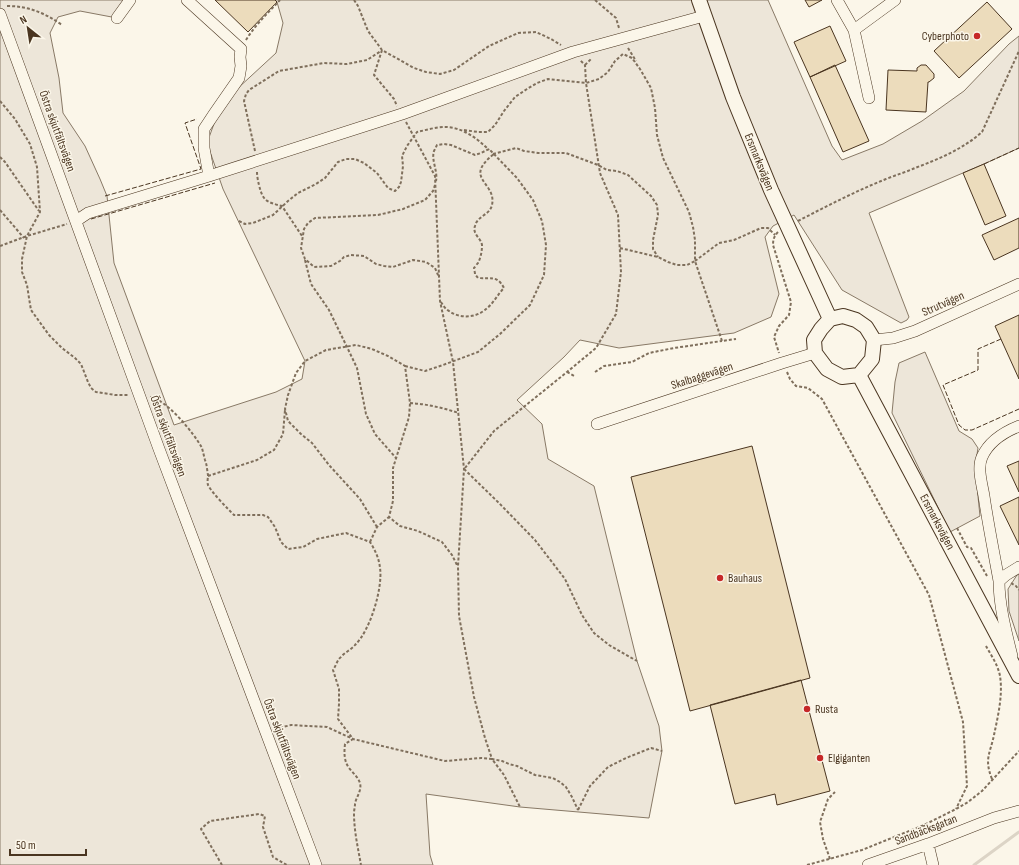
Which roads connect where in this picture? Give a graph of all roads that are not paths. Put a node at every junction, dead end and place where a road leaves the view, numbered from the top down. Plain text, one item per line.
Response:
1 (130, 0) edge
2 (187, 0) edge
3 (699, 0) edge
4 (837, 0) edge
5 (895, 0) edge
6 (3, 10) edge
7 (704, 16) junction
8 (116, 18) dead end
9 (854, 30) junction
10 (869, 98) dead end
11 (209, 176) junction
12 (76, 221) junction
13 (1019, 284) edge
14 (830, 319) junction
15 (874, 340) junction
16 (815, 353) junction
17 (859, 375) junction
18 (597, 424) dead end
19 (1019, 426) edge
20 (1019, 567) edge
21 (999, 581) junction
22 (1018, 673) edge
23 (1019, 802) edge
24 (1019, 811) edge
25 (994, 818) junction
26 (928, 844) junction
27 (316, 865) edge
28 (868, 865) edge
29 (933, 865) edge

1 - 8 street
2 - 11 street
3 - 7 main road, Ersmarksvägen
4 - 9 street
5 - 9 street
6 - 12 street, Östra skjutfältsvägen
7 - 11 street
7 - 14 main road, Ersmarksvägen
9 - 10 street
11 - 12 street
12 - 27 street, Östra skjutfältsvägen
13 - 15 street, Strutvägen
14 - 15 main road
14 - 16 main road
15 - 17 main road
16 - 17 main road
16 - 18 street, Skalbaggevägen
17 - 22 main road, Ersmarksvägen
19 - 21 street
20 - 21 street
21 - 22 street
23 - 25 street
24 - 25 street
25 - 26 street, Sandbäcksgatan
26 - 28 street, Sandbäcksgatan
26 - 29 street

